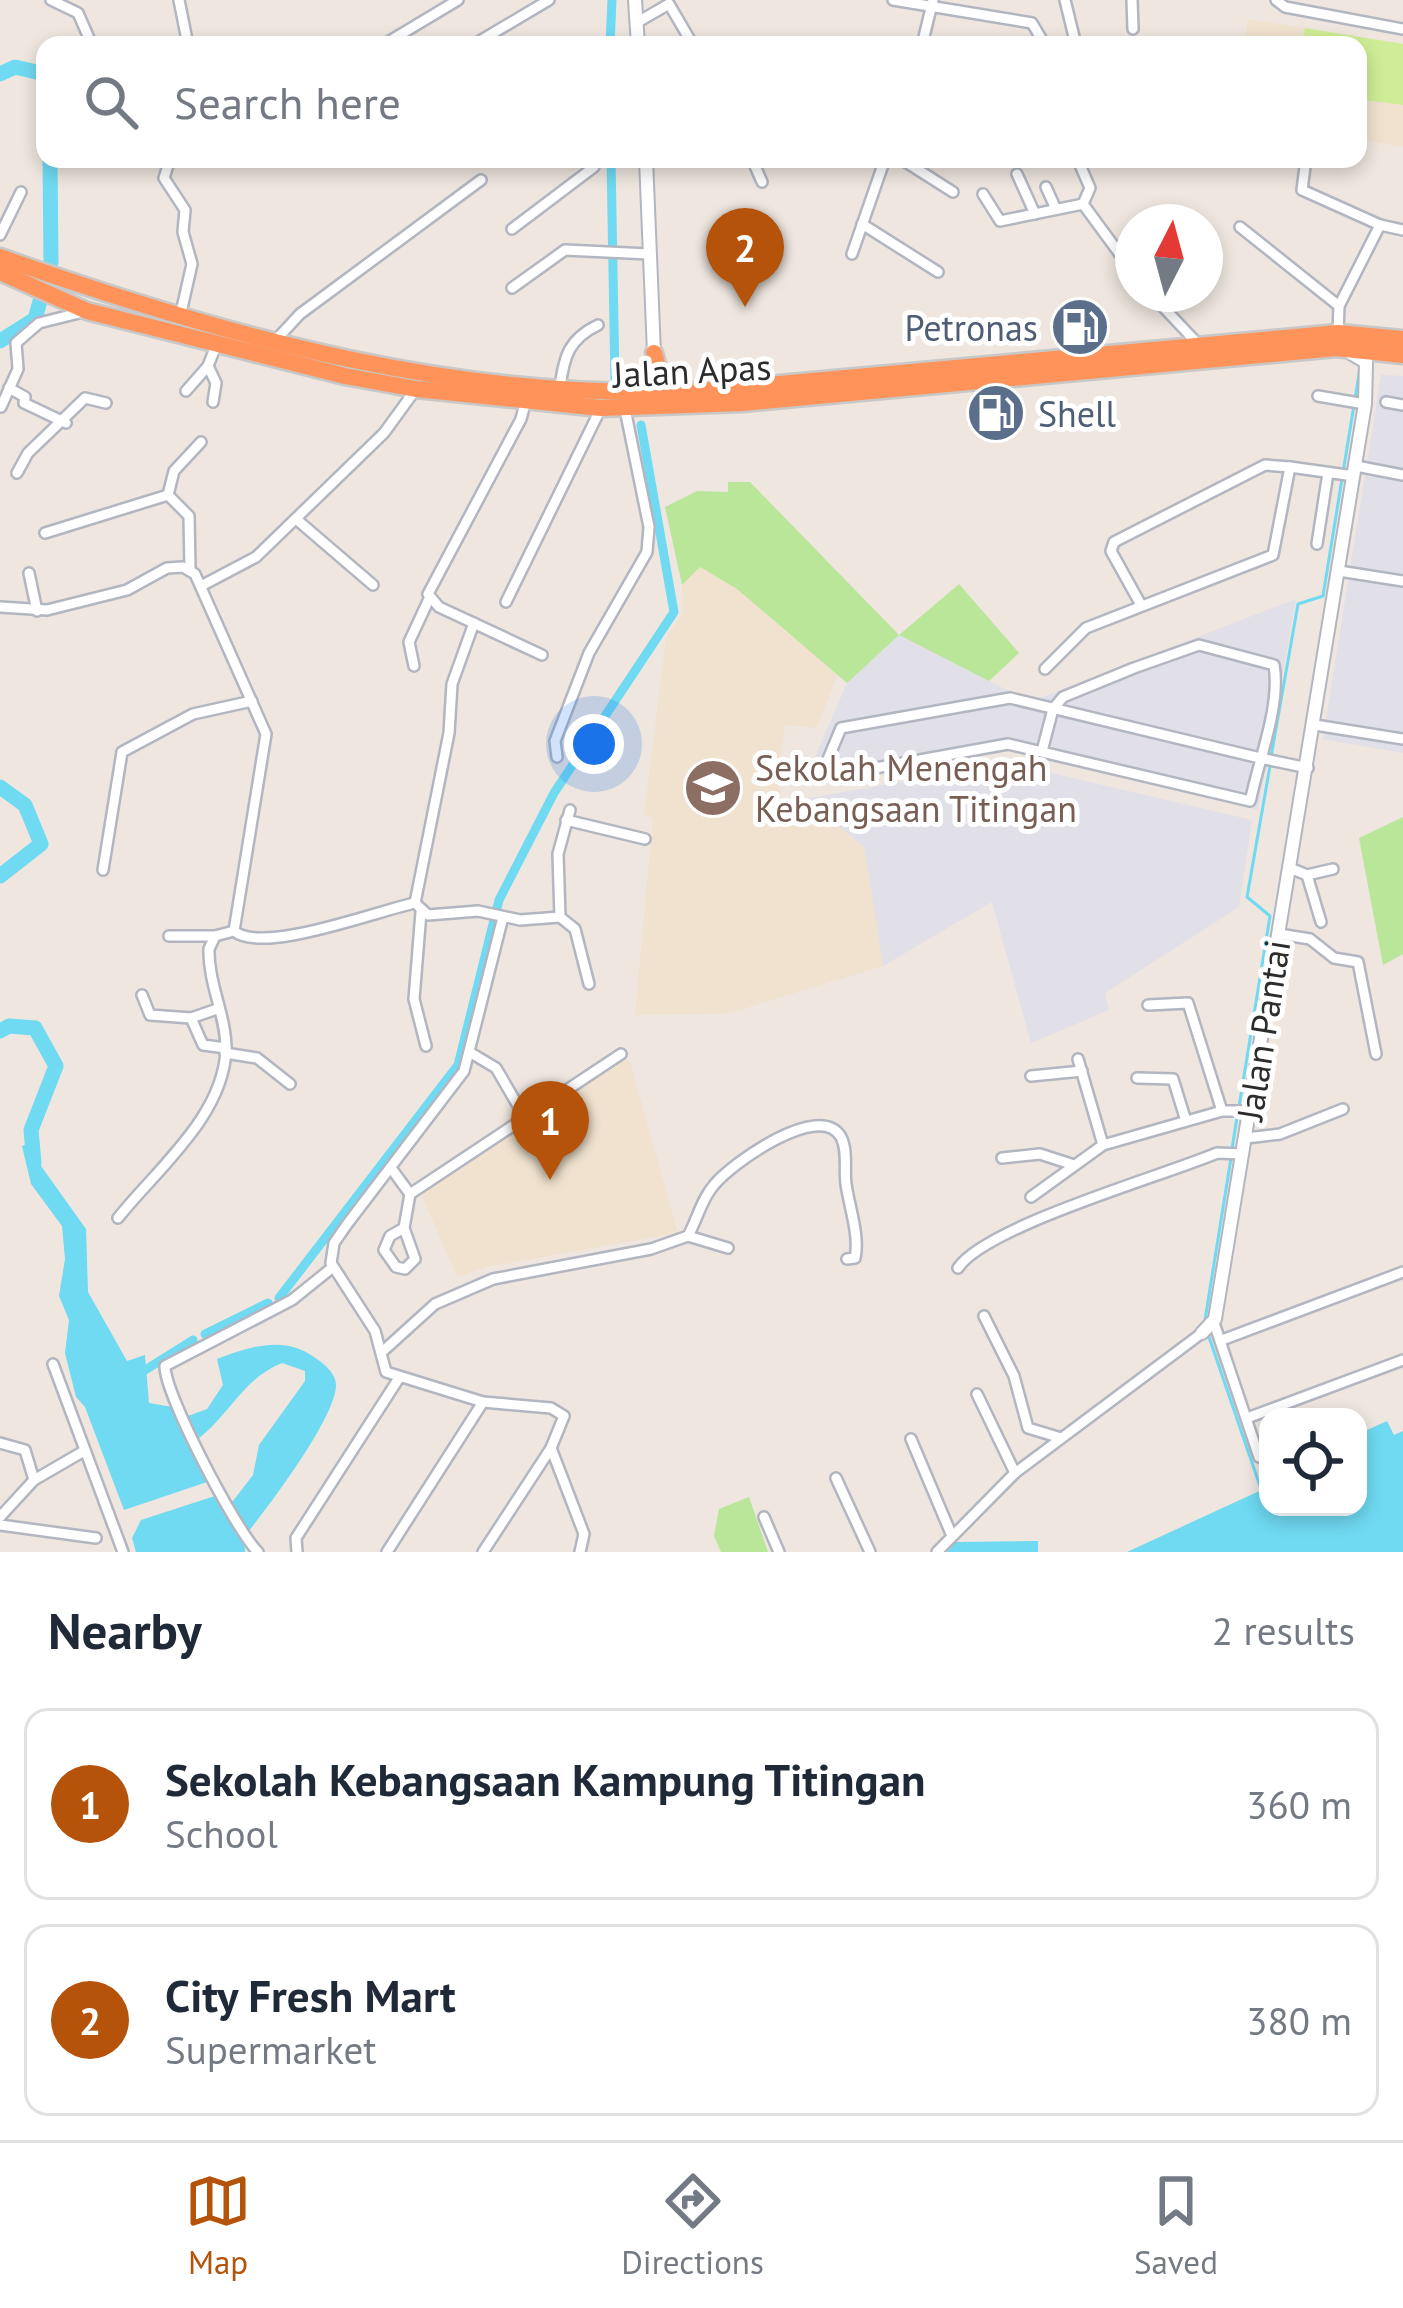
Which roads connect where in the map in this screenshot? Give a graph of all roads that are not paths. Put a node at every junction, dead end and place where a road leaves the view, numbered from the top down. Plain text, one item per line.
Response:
1 (50, 0) edge
2 (458, 0) edge
3 (549, 0) edge
4 (634, 0) edge
5 (893, 0) edge
6 (1065, 0) edge
7 (1132, 0) edge
8 (1276, 0) edge
9 (183, 2) edge
10 (933, 3) edge
11 (636, 23) junction
12 (1133, 29) dead end
13 (1403, 29) edge
14 (88, 36) edge
15 (187, 36) edge
16 (398, 36) edge
17 (488, 36) edge
18 (637, 36) edge
19 (688, 36) edge
20 (924, 36) edge
21 (1040, 36) edge
22 (1074, 36) edge
23 (167, 168) edge
24 (593, 168) edge
25 (646, 168) edge
26 (756, 168) edge
27 (882, 168) edge
28 (915, 168) edge
29 (1081, 168) edge
30 (1305, 168) edge
31 (1017, 174) dead end
32 (481, 180) dead end
33 (762, 182) dead end
34 (1046, 187) dead end
35 (21, 192) dead end
36 (953, 193) dead end
37 (982, 194) dead end
38 (1083, 204) junction
39 (1055, 207) junction
40 (1035, 214) junction
41 (862, 224) junction
42 (1380, 225) junction
43 (1240, 227) dead end
44 (512, 229) dead end
45 (1403, 230) edge
46 (0, 235) edge
47 (1115, 248) edge
48 (649, 254) junction
49 (852, 254) dead end
50 (0, 257) edge
51 (0, 272) edge
52 (938, 272) dead end
53 (32, 277) junction
54 (512, 288) dead end
55 (63, 290) junction
56 (106, 293) junction
57 (1339, 306) junction
58 (87, 311) junction
59 (1168, 312) edge
60 (180, 316) junction
61 (143, 325) junction
62 (598, 325) dead end
63 (1403, 339) edge
64 (1337, 340) junction
65 (274, 342) junction
66 (217, 343) junction
67 (654, 345) junction
68 (1199, 346) junction
69 (1403, 355) edge
70 (208, 366) junction
71 (434, 374) junction
72 (1369, 381) junction
73 (560, 387) junction
74 (9, 388) junction
75 (416, 389) junction
76 (714, 390) junction
77 (186, 391) dead end
78 (662, 393) junction
79 (475, 394) junction
80 (1318, 396) dead end
81 (526, 400) junction
82 (622, 401) junction
83 (213, 402) dead end
84 (1358, 402) junction
85 (1386, 402) dead end
86 (106, 403) dead end
87 (1403, 405) edge
88 (1, 407) edge
89 (686, 407) junction
90 (601, 408) junction
91 (66, 423) junction
92 (201, 442) dead end
93 (1290, 466) junction
94 (17, 473) dead end
95 (1332, 473) junction
96 (1353, 473) junction
97 (1403, 475) edge
98 (168, 495) junction
99 (296, 519) junction
100 (45, 533) dead end
101 (1317, 544) dead end
102 (190, 568) junction
103 (1339, 571) junction
104 (29, 572) dead end
105 (1403, 581) edge
106 (373, 585) dead end
107 (201, 586) junction
108 (429, 598) junction
109 (506, 602) dead end
110 (1141, 605) junction
111 (0, 607) edge
112 (37, 611) junction
113 (474, 623) junction
114 (542, 655) dead end
115 (414, 666) dead end
116 (1045, 669) dead end
117 (253, 701) junction
118 (1053, 709) junction
119 (1315, 725) junction
120 (1403, 740) edge
121 (1042, 751) junction
122 (557, 757) dead end
123 (1263, 759) junction
124 (1308, 768) junction
125 (645, 839) dead end
126 (1290, 868) junction
127 (1333, 868) dead end
128 (103, 870) dead end
129 (1307, 875) junction
130 (418, 908) junction
131 (501, 917) junction
132 (560, 917) junction
133 (1321, 922) dead end
134 (233, 932) junction
135 (1279, 934) junction
136 (169, 936) dead end
137 (215, 936) junction
138 (589, 984) dead end
139 (142, 995) dead end
140 (1148, 1005) dead end
141 (217, 1009) junction
142 (191, 1018) junction
143 (426, 1046) dead end
144 (225, 1051) junction
145 (471, 1053) junction
146 (621, 1054) dead end
147 (1376, 1054) dead end
148 (1078, 1059) dead end
149 (1082, 1071) junction
150 (1031, 1076) dead end
151 (1137, 1078) dead end
152 (290, 1084) dead end
153 (1343, 1108) dead end
154 (1227, 1110) junction
155 (1247, 1110) junction
156 (524, 1116) junction
157 (1186, 1121) junction
158 (1246, 1138) junction
159 (1102, 1145) junction
160 (1236, 1153) junction
161 (1002, 1158) dead end
162 (1074, 1165) junction
163 (391, 1168) junction
164 (410, 1194) junction
165 (1031, 1197) dead end
166 (118, 1218) dead end
167 (404, 1228) dead end
168 (688, 1236) junction
169 (728, 1248) dead end
170 (848, 1259) dead end
171 (333, 1268) junction
172 (958, 1268) dead end
173 (1403, 1272) edge
174 (984, 1316) dead end
175 (1209, 1327) junction
176 (1222, 1340) junction
177 (382, 1352) junction
178 (1403, 1360) edge
179 (53, 1364) dead end
180 (400, 1378) junction
181 (976, 1394) dead end
182 (483, 1402) junction
183 (1247, 1418) junction
184 (1063, 1438) junction
185 (910, 1439) dead end
186 (0, 1443) edge
187 (551, 1448) junction
188 (84, 1451) junction
189 (1259, 1457) dead end
190 (1015, 1473) junction
191 (836, 1478) dead end
192 (34, 1480) junction
193 (764, 1517) dead end
194 (0, 1521) edge
195 (952, 1536) junction
196 (96, 1538) dead end
197 (123, 1552) edge
198 (258, 1552) edge
199 (297, 1552) edge
200 (387, 1552) edge
201 (483, 1552) edge
202 (580, 1552) edge
203 (779, 1552) edge
204 (870, 1552) edge
205 (937, 1552) edge

1 - 14 street
2 - 16 street
3 - 17 street
4 - 11 street
5 - 10 street
6 - 22 street
7 - 12 street
8 - 13 street
9 - 15 street
10 - 20 street
10 - 21 street
11 - 18 street
11 - 19 street
23 - 60 street
24 - 44 street
25 - 48 street
26 - 33 street
27 - 41 street
28 - 36 street
29 - 38 street
30 - 42 street
31 - 40 street
32 - 65 street
34 - 39 street
35 - 46 street
37 - 40 street
38 - 39 street
38 - 47 street
39 - 40 street
41 - 49 street
41 - 52 street
42 - 45 street
42 - 57 street
43 - 57 street
48 - 54 street
48 - 67 street
50 - 53 highway, Jalan Apas
51 - 53 highway, Jalan Apas
53 - 55 highway, Jalan Apas
55 - 56 highway, Jalan Apas
55 - 58 highway, Jalan Apas
56 - 60 highway, Jalan Apas
56 - 61 highway
57 - 64 street
58 - 61 highway, Jalan Apas
58 - 74 street
59 - 68 street
60 - 65 highway, Jalan Apas
61 - 66 highway, Jalan Apas
62 - 73 street
63 - 64 highway, Jalan Apas
64 - 68 highway, Jalan Apas
64 - 69 highway, Jalan Apas
64 - 72 street
64 - 89 highway, Jalan Apas
65 - 71 highway, Jalan Apas
66 - 70 street
66 - 75 highway, Jalan Apas
67 - 76 street
67 - 78 highway
67 - 82 street
68 - 76 highway, Jalan Apas
69 - 72 street
70 - 77 street
70 - 83 street
71 - 73 highway, Jalan Apas
71 - 79 highway
72 - 84 street, Jalan Pantai
73 - 82 highway, Jalan Apas
74 - 88 street
74 - 91 street
75 - 79 highway, Jalan Apas
75 - 99 street
76 - 78 highway, Jalan Apas
78 - 82 highway, Jalan Apas
78 - 89 highway
79 - 81 highway, Jalan Apas
80 - 84 street
81 - 90 highway, Jalan Apas
81 - 108 street
82 - 89 highway, Jalan Apas
82 - 90 highway, Jalan Apas
82 - 122 street
84 - 96 street, Jalan Pantai
85 - 87 street
86 - 91 street
90 - 109 street
91 - 94 street
92 - 98 street
93 - 95 street
93 - 110 street
93 - 110 street
95 - 96 street
95 - 101 street
96 - 97 street
96 - 103 street, Jalan Pantai
98 - 100 street
98 - 102 street
99 - 106 street
99 - 107 street
102 - 107 street
102 - 112 street
103 - 105 street
103 - 119 street, Jalan Pantai
104 - 112 street
107 - 117 street
108 - 113 street
108 - 115 street
110 - 116 street
111 - 112 street
113 - 114 street
113 - 130 street
117 - 128 street
117 - 134 street
118 - 121 street
118 - 121 street
118 - 123 street
118 - 123 street
119 - 120 street
119 - 124 street, Jalan Pantai
121 - 123 street
123 - 124 street
124 - 126 street, Jalan Pantai
125 - 132 street
126 - 129 street
126 - 135 street, Jalan Pantai
127 - 129 street
129 - 133 street
130 - 131 street
130 - 134 street
130 - 143 street
131 - 132 street
131 - 145 street
132 - 138 street
134 - 137 street
135 - 147 street
135 - 155 street, Jalan Pantai
136 - 137 street
137 - 141 street
139 - 142 street
140 - 154 street
141 - 142 street
141 - 144 street
142 - 144 street
144 - 152 street
144 - 166 street
145 - 156 street
145 - 163 street
146 - 156 street
148 - 149 street
149 - 150 street
149 - 159 street
151 - 157 street
153 - 158 street
154 - 155 street
154 - 157 street
155 - 158 street, Jalan Pantai
156 - 164 street
157 - 159 street
158 - 160 street, Jalan Pantai
159 - 162 street
160 - 172 street
160 - 175 street, Jalan Pantai
161 - 162 street
162 - 165 street
163 - 164 street
163 - 171 street
164 - 167 street
168 - 169 street
168 - 170 street
168 - 177 street
171 - 177 street
171 - 198 street
173 - 176 street
174 - 184 street
175 - 176 street
175 - 184 street
176 - 183 street
177 - 180 street
178 - 183 street
179 - 188 street
180 - 182 street
180 - 199 street
181 - 190 street
182 - 187 street
182 - 200 street
183 - 189 street
184 - 190 street
185 - 195 street
186 - 192 street
187 - 201 street
187 - 202 street
188 - 192 street
188 - 197 street
190 - 195 street
191 - 204 street
192 - 194 street
193 - 203 street
194 - 196 street
195 - 205 street

